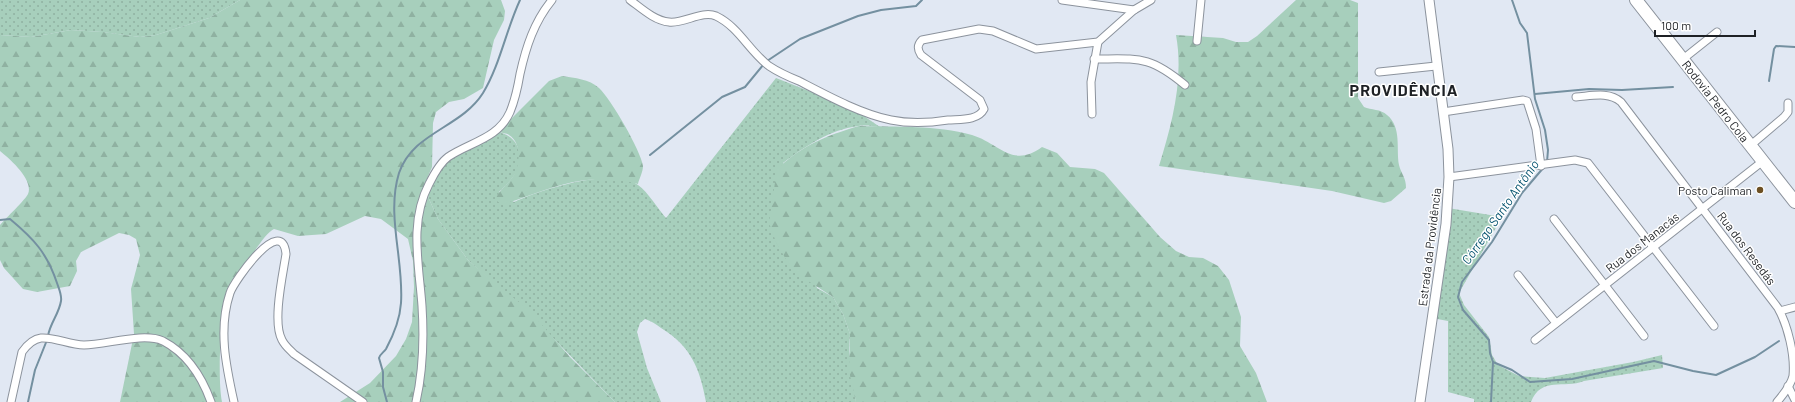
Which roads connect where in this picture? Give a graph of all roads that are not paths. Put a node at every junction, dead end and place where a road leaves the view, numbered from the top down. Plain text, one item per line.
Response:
1 (552, 0) edge
2 (630, 0) edge
3 (1062, 0) edge
4 (1151, 0) edge
5 (1202, 0) edge
6 (1429, 0) edge
7 (1636, 0) edge
8 (1134, 10) junction
9 (1718, 32) dead end
10 (1198, 41) dead end
11 (1098, 42) junction
12 (1094, 59) junction
13 (1683, 59) junction
14 (1436, 66) junction
15 (1379, 72) dead end
16 (1185, 85) dead end
17 (1576, 96) dead end
18 (1788, 103) dead end
19 (1443, 112) junction
20 (1092, 114) dead end
21 (1751, 145) junction
22 (1763, 161) junction
23 (1545, 165) junction
24 (1449, 177) junction
25 (1795, 202) edge
26 (1703, 209) junction
27 (1554, 219) dead end
28 (1653, 247) junction
29 (1518, 275) dead end
30 (1605, 285) junction
31 (1795, 307) edge
32 (1780, 311) junction
33 (1556, 323) junction
34 (1714, 326) dead end
35 (1644, 336) dead end
36 (1535, 340) dead end
37 (1788, 386) junction
38 (1795, 400) edge
39 (11, 402) edge
40 (211, 402) edge
41 (234, 402) edge
42 (363, 402) edge
43 (416, 402) edge
44 (1420, 402) edge
45 (1777, 402) edge

1 - 43 street
2 - 11 street
3 - 8 street
4 - 8 street
5 - 10 street
6 - 14 street, Estrada da Providência
7 - 13 main road, Rodovia Pedro Cola
8 - 11 street
9 - 13 street
11 - 12 street
12 - 16 street
12 - 20 street
13 - 21 main road, Rodovia Pedro Cola
14 - 15 street
14 - 19 street, Estrada da Providência
17 - 26 street, Rua dos Resedás
18 - 21 street
19 - 23 street
19 - 24 street, Estrada da Providência
21 - 22 main road, Rodovia Pedro Cola
22 - 25 main road, Rodovia Pedro Cola
22 - 26 street, Rua dos Manacás
23 - 24 street
23 - 28 street
24 - 44 street, Estrada da Providência
26 - 28 street, Rua dos Manacás
26 - 32 street, Rua dos Resedás
27 - 30 street
28 - 30 street, Rua dos Manacás
28 - 34 street
29 - 33 street
30 - 33 street, Rua dos Manacás
30 - 35 street
31 - 32 street
32 - 37 street, Rua dos Resedás
33 - 36 street, Rua dos Manacás
37 - 38 street
37 - 45 street, Rua dos Resedás
39 - 40 street
41 - 42 street

